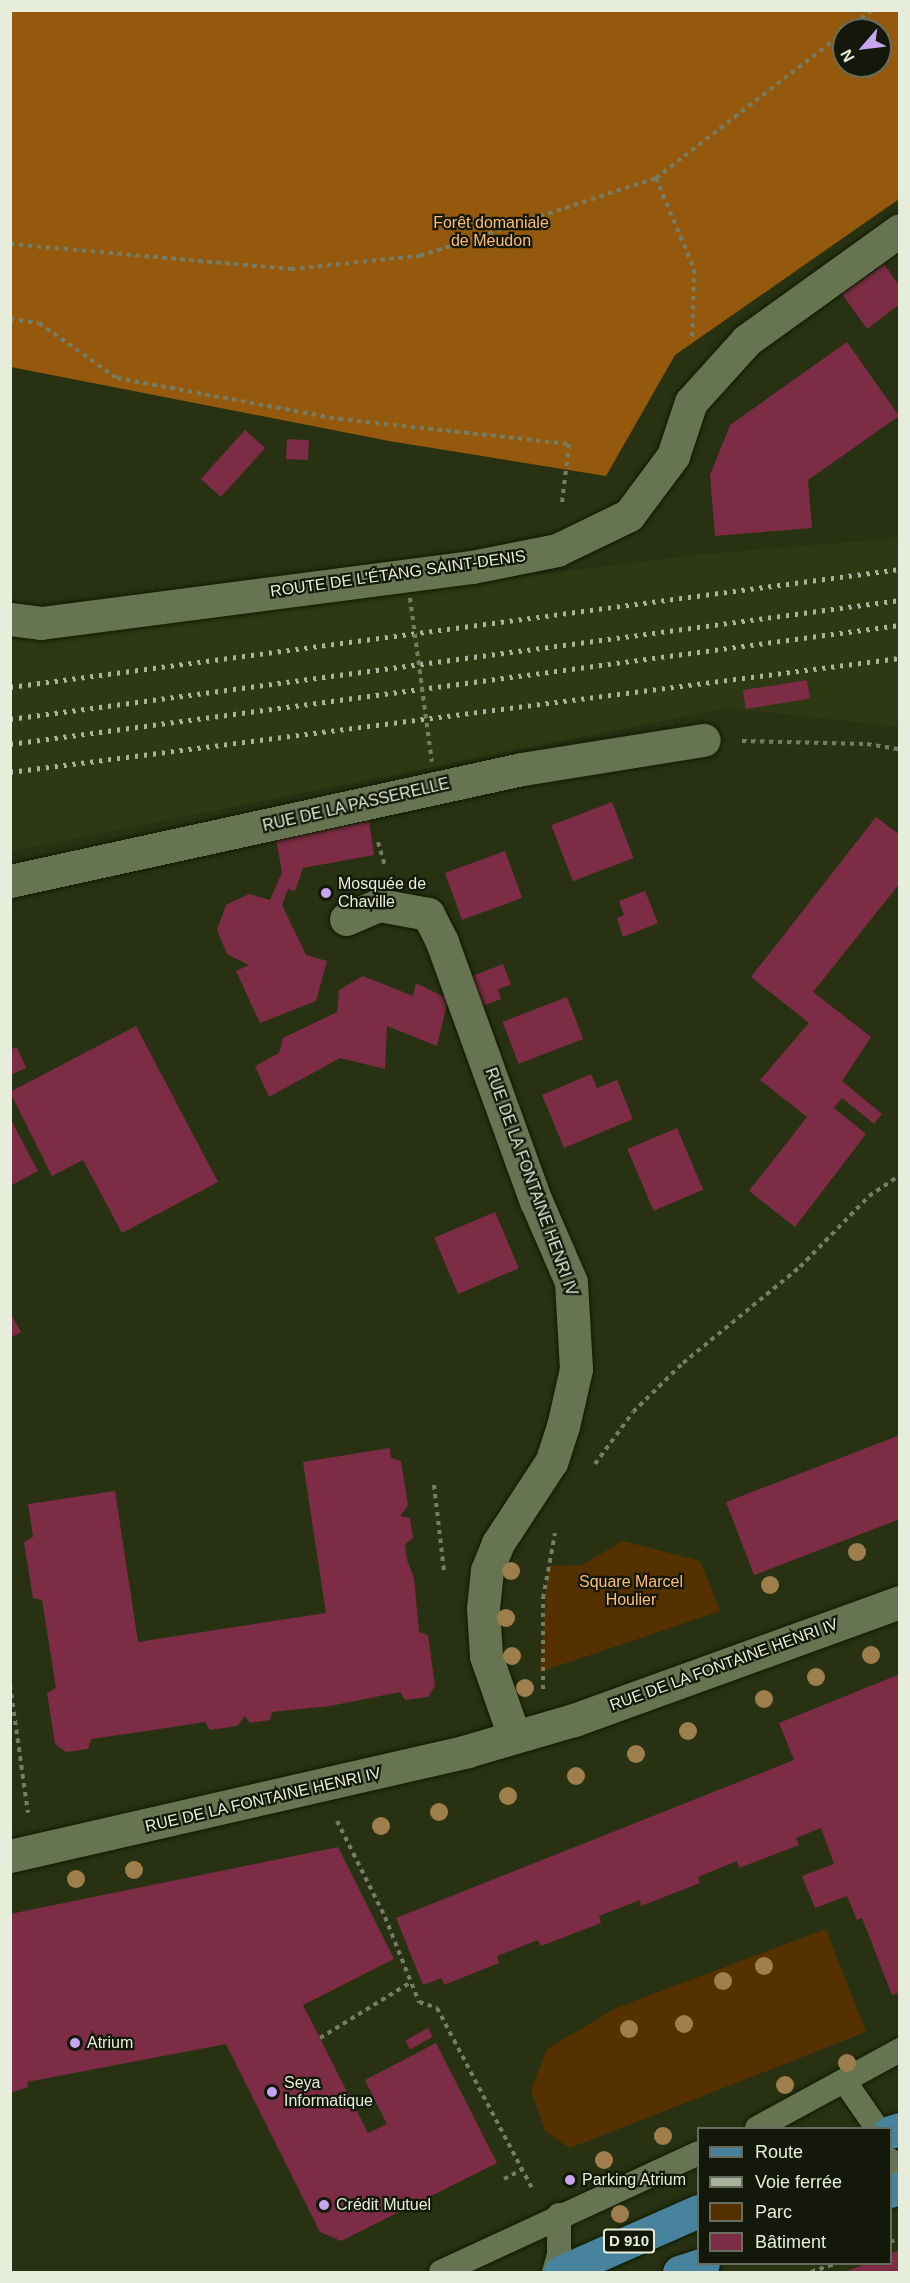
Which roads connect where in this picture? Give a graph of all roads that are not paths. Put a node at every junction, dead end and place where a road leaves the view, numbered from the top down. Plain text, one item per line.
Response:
1 (900, 230) edge
2 (10, 619) edge
3 (704, 740) road end
4 (10, 881) edge
5 (346, 919) dead end
6 (900, 1602) edge
7 (514, 1736) junction
8 (22, 1854) edge
9 (900, 2050) edge
10 (845, 2082) junction
11 (759, 2127) edge
12 (876, 2127) edge
13 (697, 2153) edge
14 (697, 2212) edge
15 (553, 2218) junction
16 (700, 2265) edge
17 (441, 2272) edge
18 (554, 2272) edge
19 (560, 2272) edge
20 (679, 2272) edge

1 - 2 street, ROUTE DE L'ÉTANG SAINT-DENIS
3 - 4 street, RUE DE LA PASSERELLE
5 - 7 street, RUE DE LA FONTAINE HENRI IV
6 - 7 street, RUE DE LA FONTAINE HENRI IV
7 - 8 street, RUE DE LA FONTAINE HENRI IV
9 - 10 lane
10 - 11 lane
10 - 12 lane
13 - 15 lane
14 - 19 main road, D 910
15 - 17 lane
15 - 18 lane
16 - 20 main road

